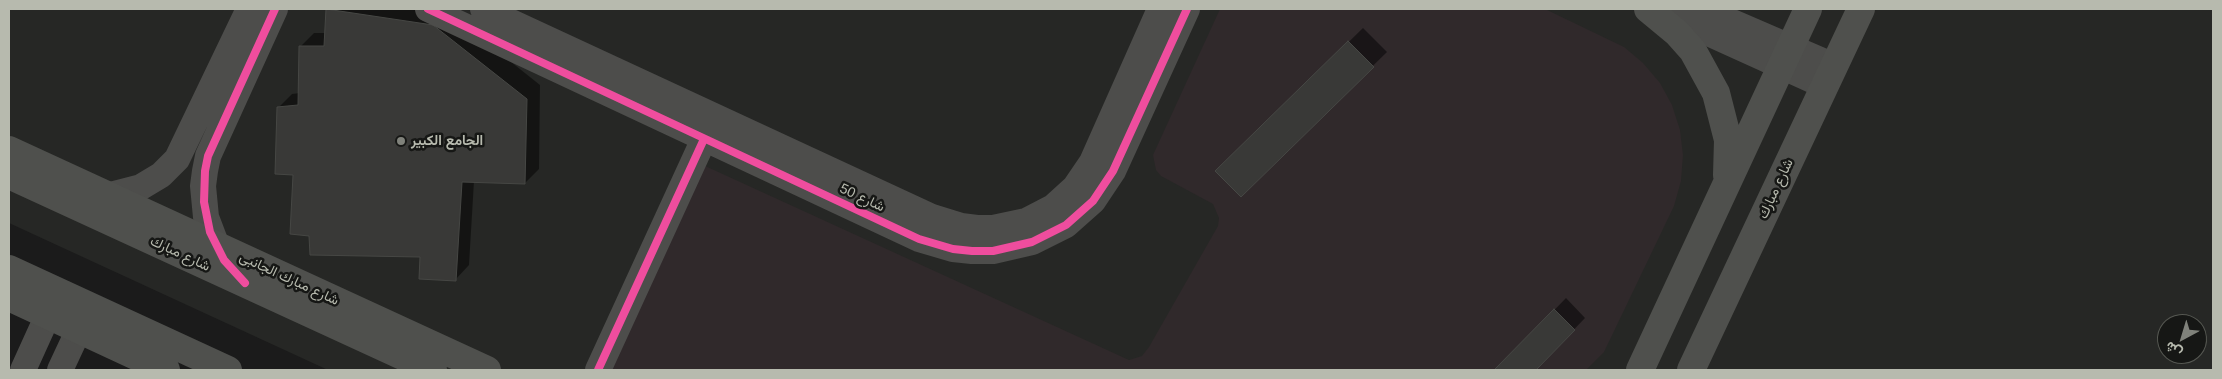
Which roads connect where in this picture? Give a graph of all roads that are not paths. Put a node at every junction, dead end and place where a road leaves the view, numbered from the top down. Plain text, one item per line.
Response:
1 (249, 9) edge
2 (275, 9) edge
3 (428, 9) edge
4 (483, 9) edge
5 (1160, 9) edge
6 (1187, 9) edge
7 (1648, 9) edge
8 (1654, 9) edge
9 (1702, 9) edge
10 (1808, 9) edge
11 (1861, 9) edge
12 (1786, 57) junction
13 (1829, 76) junction
14 (1119, 130) junction
15 (704, 139) junction
16 (738, 141) junction
17 (9, 150) edge
18 (9, 176) edge
19 (1726, 188) junction
20 (106, 196) junction
21 (170, 237) junction
22 (217, 246) junction
23 (9, 269) edge
24 (244, 283) junction
25 (9, 297) edge
26 (54, 304) junction
27 (84, 318) junction
28 (23, 370) edge
29 (60, 370) edge
30 (166, 370) edge
31 (228, 370) edge
32 (433, 370) edge
33 (487, 370) edge
34 (598, 370) edge
35 (1640, 370) edge
36 (1691, 370) edge

1 - 20 street
2 - 22 street
3 - 15 street, شارع 50
4 - 16 street, شارع 50
5 - 14 street, شارع 50
6 - 14 street, شارع 50
7 - 19 main road
8 - 12 street
9 - 12 street
10 - 12 main road
11 - 13 main road, شارع مبارك
12 - 13 street
12 - 19 main road
13 - 36 main road, شارع مبارك
14 - 16 street, شارع 50
15 - 16 street, شارع 50
15 - 34 street
17 - 20 main road, شارع مبارك الجانبى
18 - 21 main road, شارع مبارك
19 - 35 main road
20 - 21 main road, شارع مبارك الجانبى
21 - 22 main road, شارع مبارك الجانبى
21 - 24 main road, شارع مبارك
22 - 24 street
22 - 33 main road, شارع مبارك الجانبى
23 - 26 main road
24 - 32 main road, شارع مبارك
25 - 26 main road
26 - 27 main road
26 - 28 street
27 - 29 street
27 - 30 main road
27 - 31 main road

